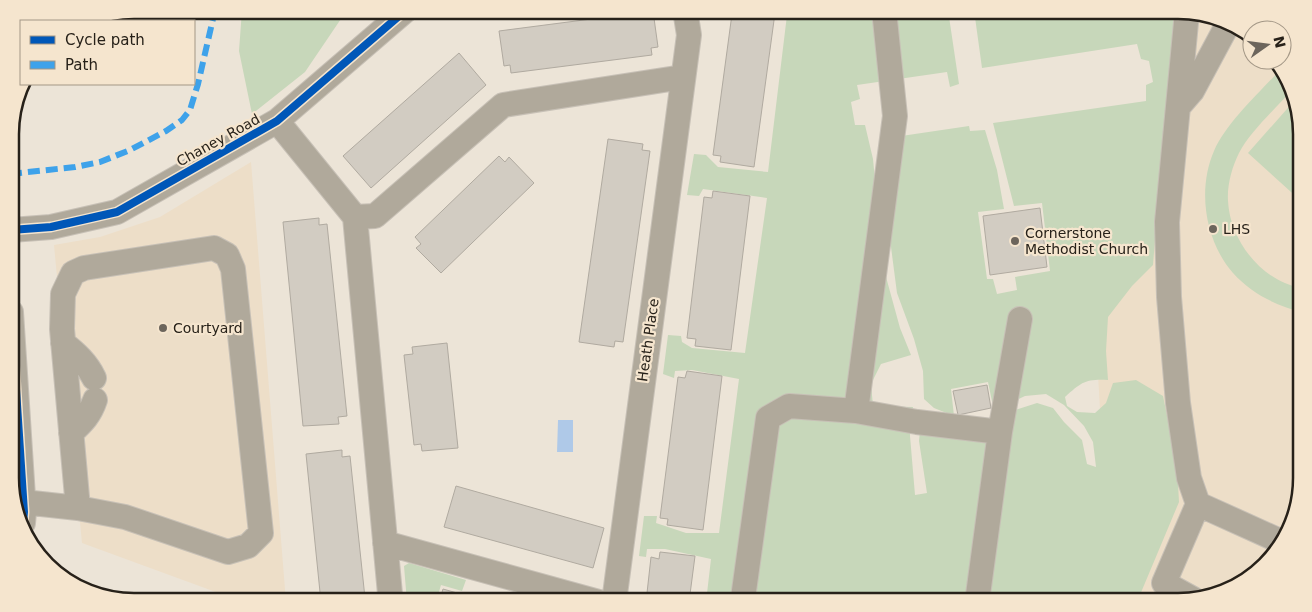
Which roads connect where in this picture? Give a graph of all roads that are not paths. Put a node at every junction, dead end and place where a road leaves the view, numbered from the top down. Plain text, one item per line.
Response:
1 (396, 19) edge
2 (686, 19) edge
3 (885, 19) edge
4 (1186, 20) edge
5 (1225, 29) edge
6 (683, 77) junction
7 (1178, 107) junction
8 (277, 121) junction
9 (355, 217) junction
10 (19, 229) edge
11 (1020, 319) dead end
12 (63, 343) junction
13 (856, 411) junction
14 (1000, 432) junction
15 (71, 433) junction
16 (19, 459) edge
17 (1198, 504) junction
18 (23, 506) edge
19 (78, 508) junction
20 (24, 512) edge
21 (1276, 539) edge
22 (385, 543) junction
23 (390, 593) edge
24 (566, 593) edge
25 (615, 593) edge
26 (744, 593) edge
27 (978, 593) edge
28 (1182, 593) edge

1 - 8 street, Chaney Road
2 - 6 street, Heath Place
3 - 13 street
4 - 7 street
5 - 7 street
6 - 9 street
6 - 25 street, Heath Place
7 - 17 street
8 - 9 street
8 - 10 street, Chaney Road
9 - 22 street
11 - 14 street
12 - 15 street
12 - 15 street
12 - 19 street
13 - 14 street
13 - 26 street
14 - 27 street
15 - 19 street
16 - 18 street
17 - 21 street
17 - 28 street
19 - 20 street
22 - 23 street
22 - 24 street

